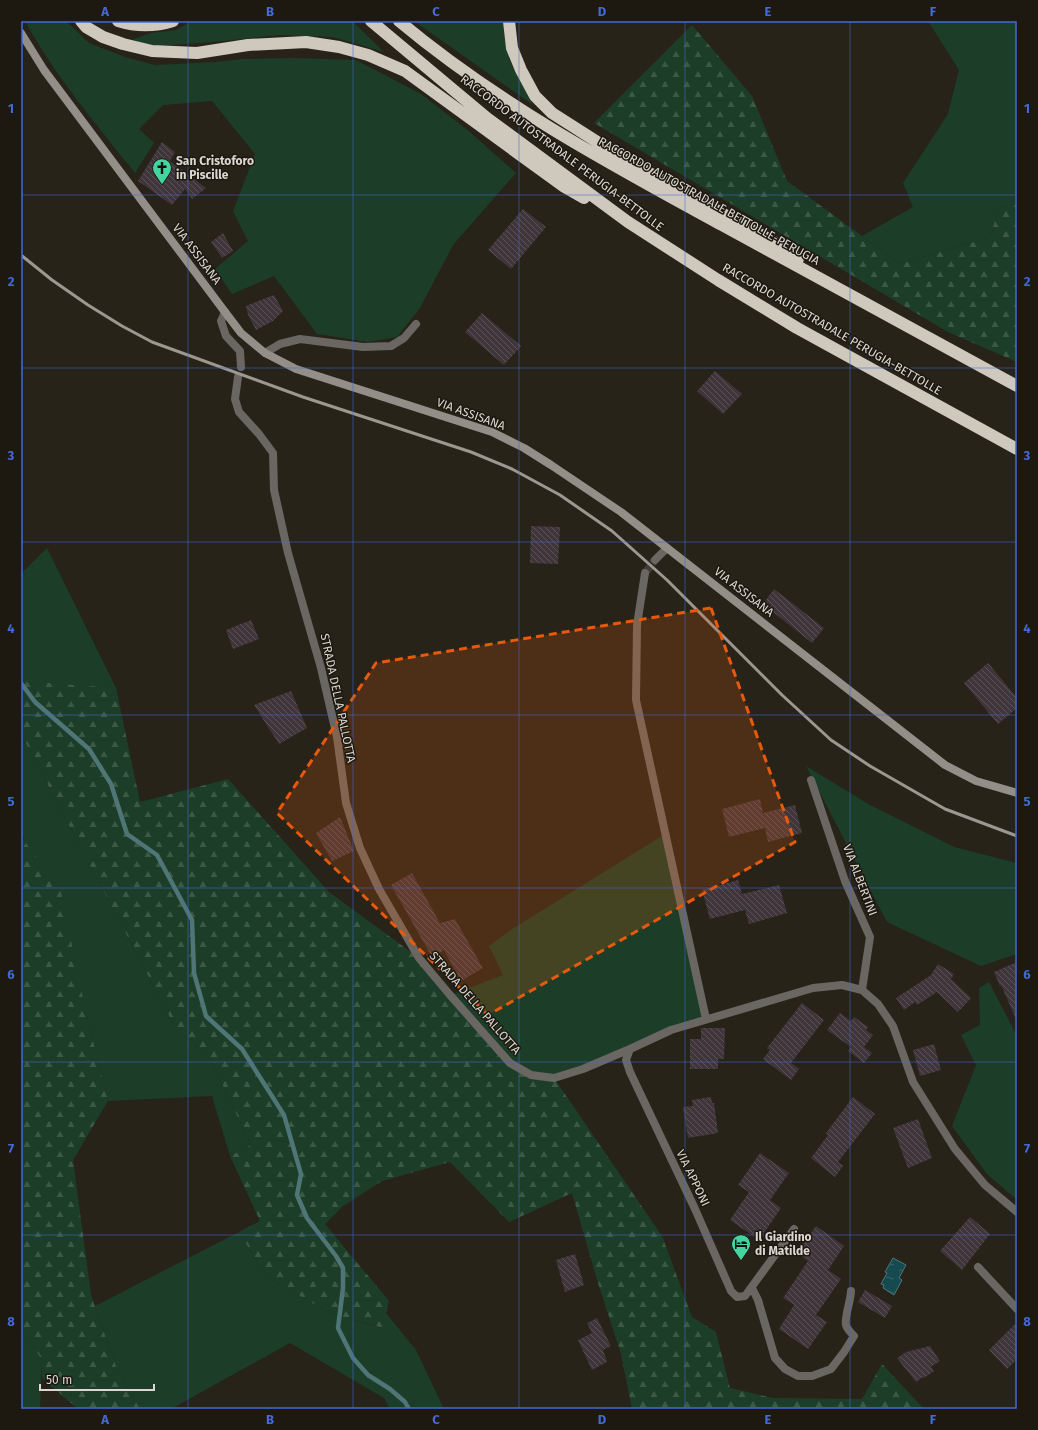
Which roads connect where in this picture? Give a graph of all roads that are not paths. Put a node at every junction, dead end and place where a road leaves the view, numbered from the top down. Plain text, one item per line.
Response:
1 (81, 21) edge
2 (118, 21) edge
3 (173, 21) edge
4 (371, 21) edge
5 (399, 21) edge
6 (509, 21) edge
7 (21, 33) edge
8 (628, 222) junction
9 (826, 281) junction
10 (225, 312) junction
11 (416, 324) dead end
12 (265, 353) junction
13 (241, 367) dead end
14 (238, 377) dead end
15 (1017, 386) edge
16 (1017, 449) edge
17 (667, 548) junction
18 (655, 560) tunnel mouth
19 (645, 573) tunnel mouth
20 (811, 780) dead end
21 (1017, 793) edge
22 (862, 990) junction
23 (706, 1019) junction
24 (630, 1049) junction
25 (1017, 1212) edge
26 (794, 1228) dead end
27 (978, 1267) dead end
28 (752, 1288) junction
29 (851, 1291) dead end
30 (1017, 1309) edge

1 - 8 highway
2 - 3 highway
4 - 8 highway, RACCORDO AUTOSTRADALE PERUGIA-BETTOLLE
5 - 9 highway, RACCORDO AUTOSTRADALE BETTOLLE-PERUGIA
6 - 9 highway
7 - 10 main road, VIA ASSISANA
8 - 16 highway, RACCORDO AUTOSTRADALE PERUGIA-BETTOLLE
9 - 15 highway, RACCORDO AUTOSTRADALE BETTOLLE-PERUGIA
10 - 12 main road, VIA ASSISANA
10 - 13 street
11 - 12 street
12 - 17 main road, VIA ASSISANA
14 - 24 street, STRADA DELLA PALLOTTA
17 - 18 street
17 - 21 main road, VIA ASSISANA
19 - 23 street
20 - 22 street, VIA ALBERTINI
22 - 23 street, STRADA DELLA PALLOTTA
22 - 25 street, STRADA DELLA PALLOTTA
23 - 24 street, STRADA DELLA PALLOTTA
24 - 28 street, VIA APPONI
26 - 28 street, VIA APPONI
27 - 30 street
28 - 29 street

